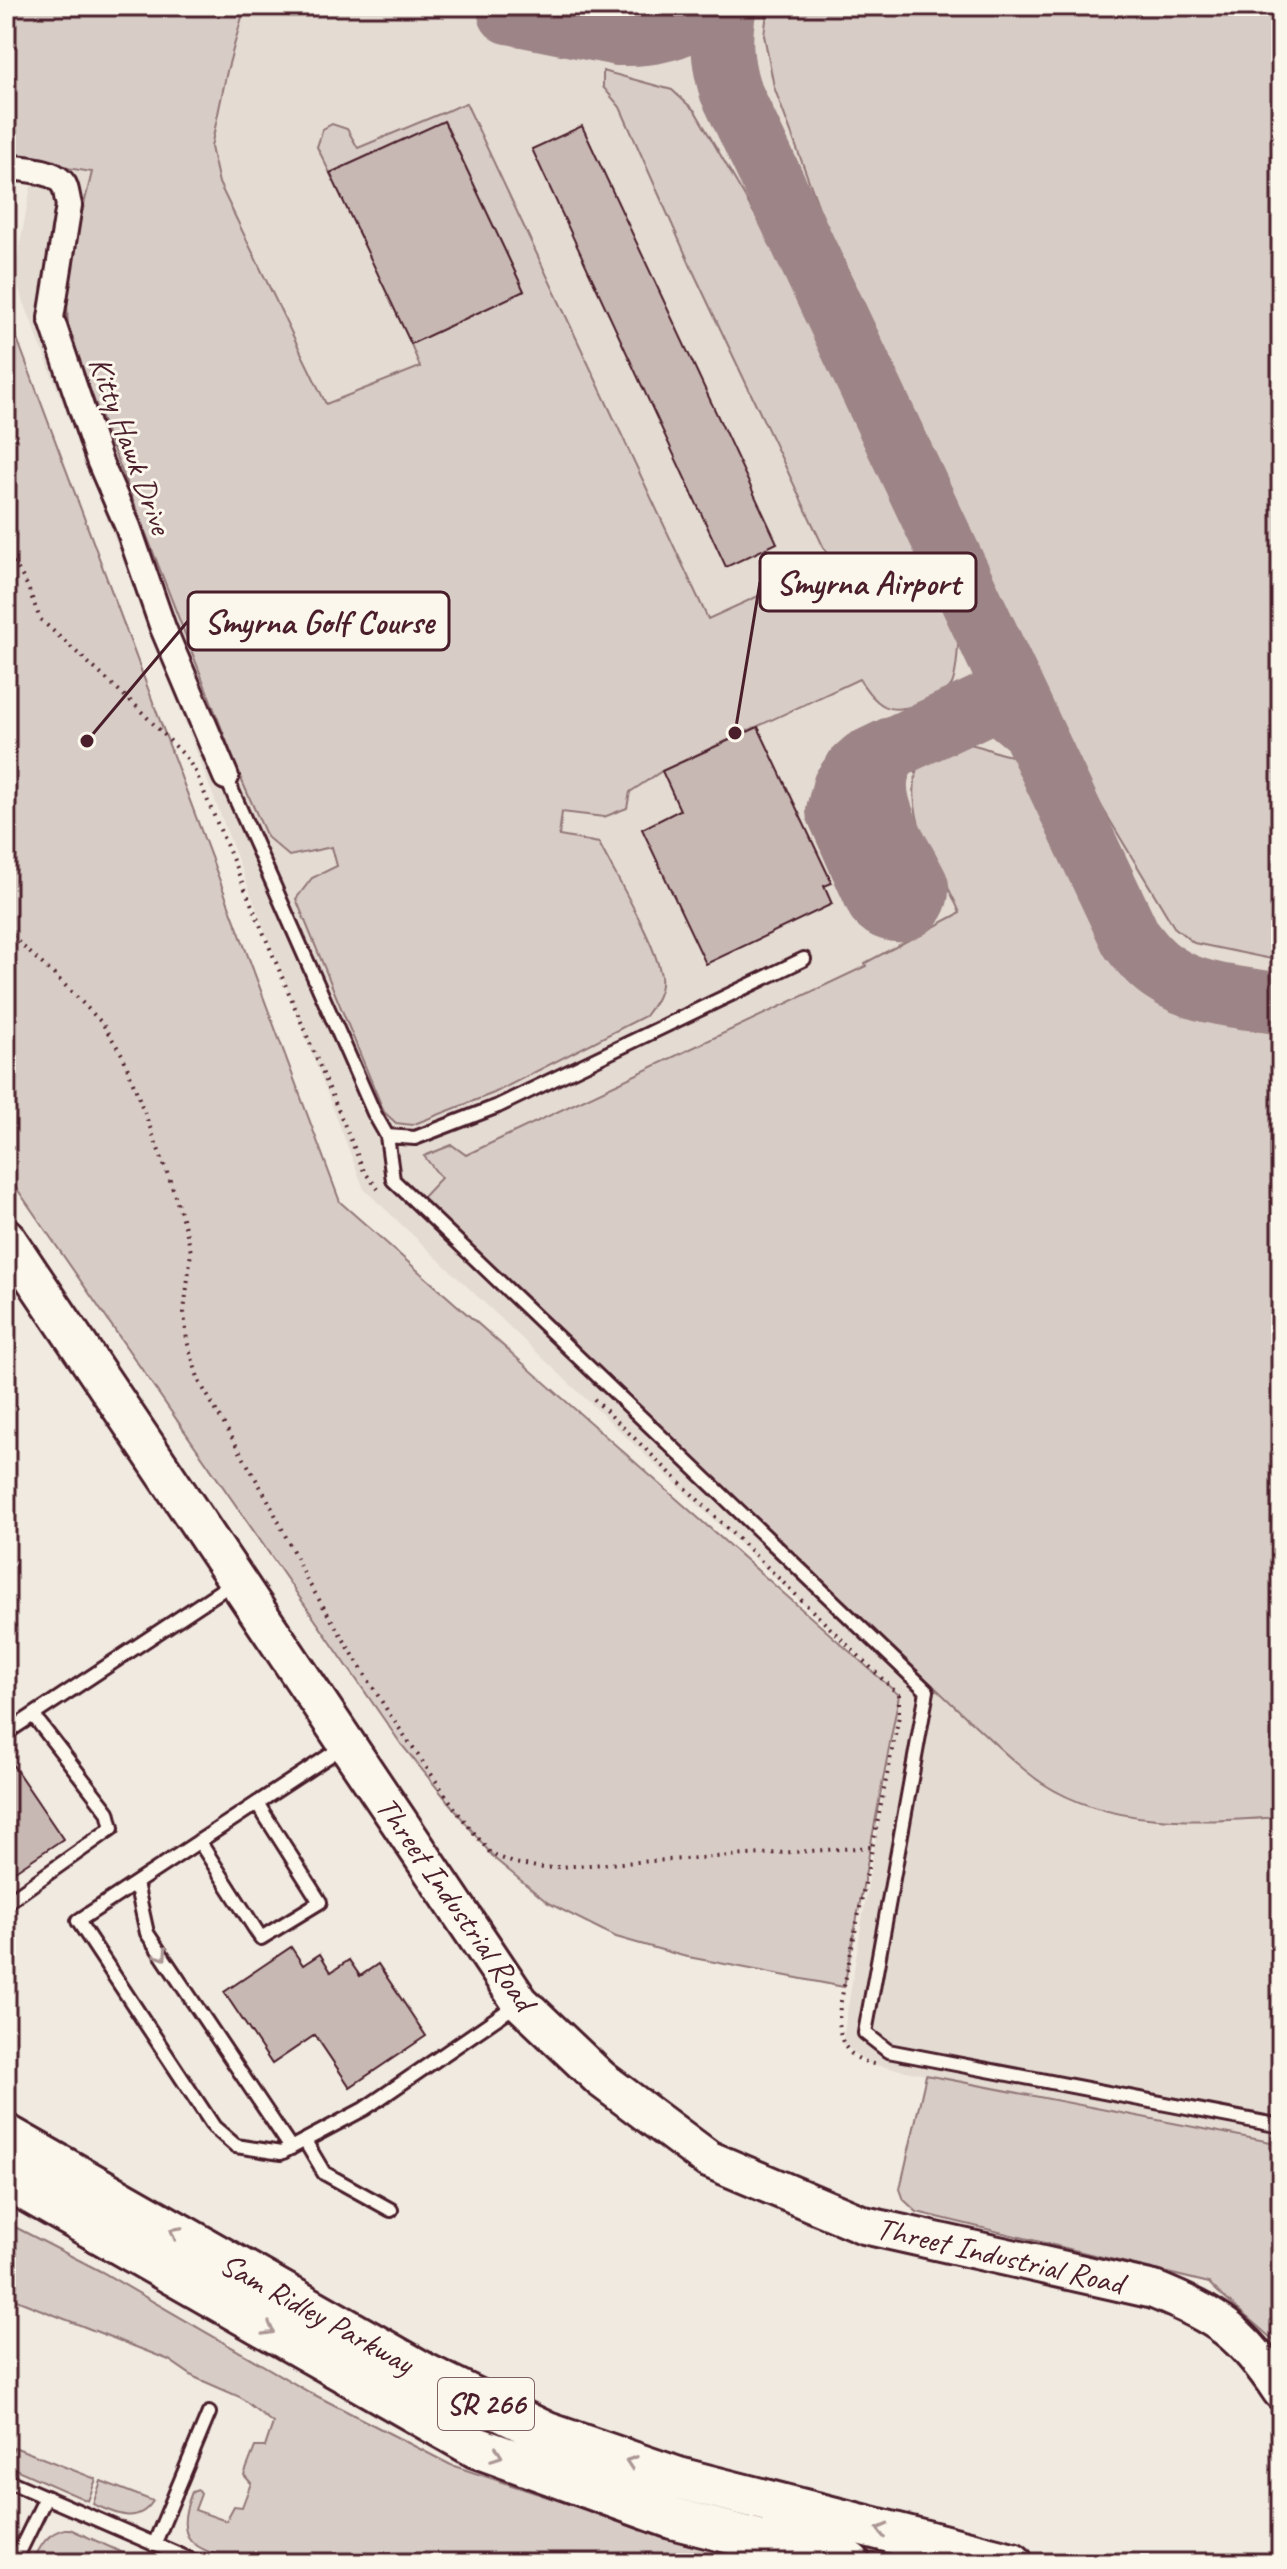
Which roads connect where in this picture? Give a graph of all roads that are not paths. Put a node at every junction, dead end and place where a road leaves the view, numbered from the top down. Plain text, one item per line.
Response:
1 (6, 167) edge
2 (226, 777) joint
3 (804, 959) dead end
4 (387, 1136) junction
5 (6, 1237) edge
6 (236, 1580) junction
7 (33, 1715) junction
8 (6, 1733) edge
9 (347, 1744) junction
10 (257, 1803) junction
11 (199, 1841) junction
12 (136, 1883) junction
13 (6, 1903) edge
14 (520, 2002) junction
15 (1281, 2126) edge
16 (6, 2135) edge
17 (305, 2141) junction
18 (291, 2148) junction
19 (6, 2179) edge
20 (391, 2210) dead end
21 (6, 2213) edge
22 (201, 2292) junction
23 (1281, 2391) edge
24 (209, 2413) dead end
25 (6, 2480) edge
26 (45, 2499) junction
27 (154, 2545) junction
28 (14, 2563) edge
29 (198, 2563) edge
30 (850, 2563) edge
31 (1012, 2563) edge

1 - 2 street, Kitty Hawk Drive
2 - 4 lane
3 - 4 lane
4 - 15 lane
5 - 6 street, Threet Industrial Road
6 - 7 lane
6 - 9 street, Threet Industrial Road
7 - 8 lane
7 - 13 lane
9 - 10 lane
9 - 14 street, Threet Industrial Road
10 - 11 lane
10 - 11 lane
11 - 12 lane
12 -> 18 lane
12 - 18 lane
14 - 17 lane
14 - 23 street, Threet Industrial Road
31 -> 16 main road, Sam Ridley Parkway / SR 266
17 - 18 lane
17 - 20 lane
19 - 22 main road, Sam Ridley Parkway / SR 266
21 - 22 main road
22 -> 30 main road, Sam Ridley Parkway / SR 266
24 - 27 lane
25 - 26 lane
26 - 27 lane
26 - 28 lane
27 - 29 lane

